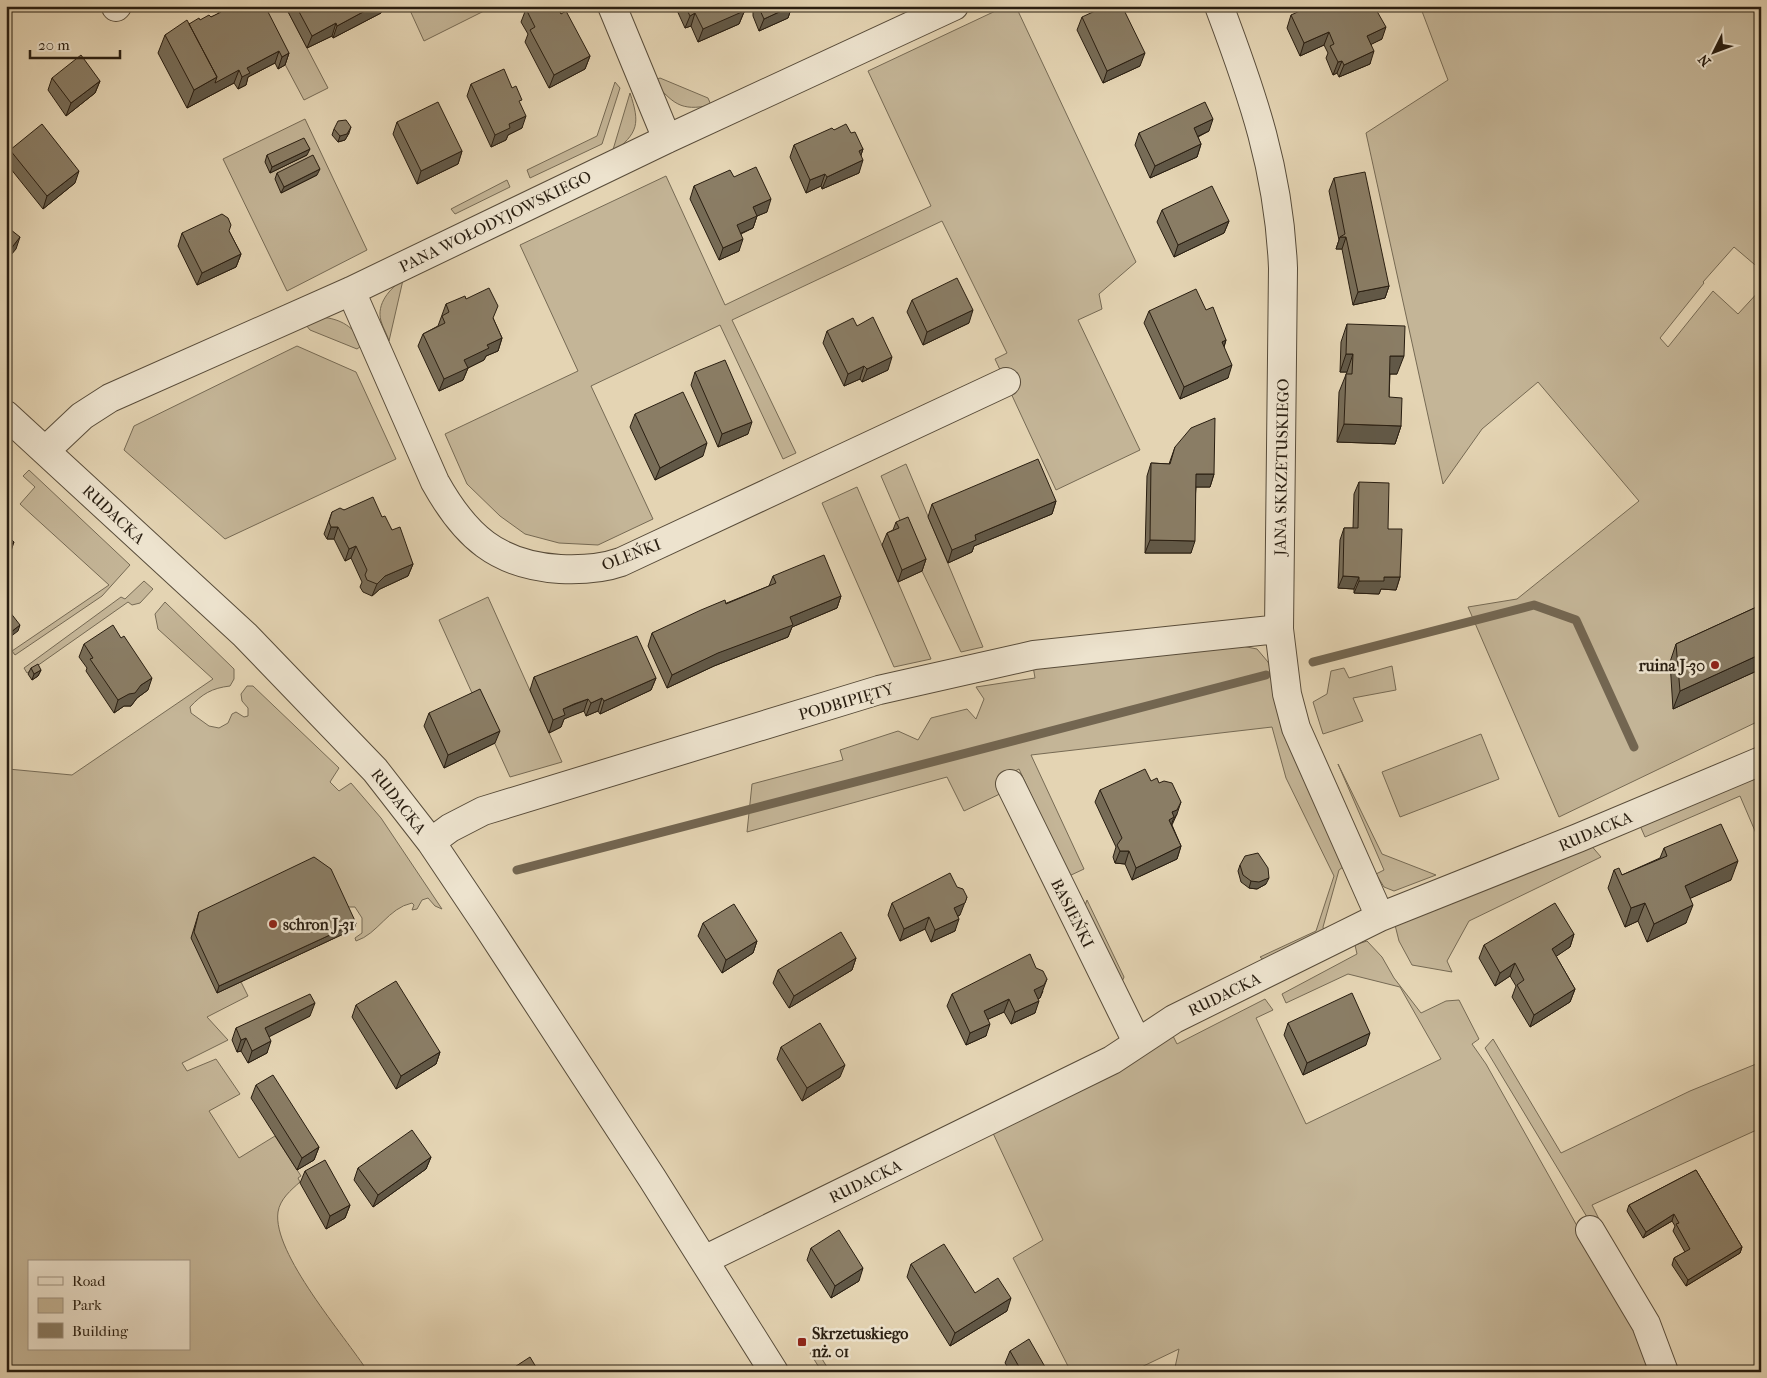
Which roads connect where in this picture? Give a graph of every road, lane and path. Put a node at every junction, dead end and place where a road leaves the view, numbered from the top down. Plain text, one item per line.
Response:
1 (612, 6) edge
2 (954, 6) edge
3 (1219, 6) edge
4 (667, 139) junction
5 (351, 291) junction
6 (1006, 382) dead end
7 (6, 415) edge
8 (46, 450) junction
9 (1279, 629) junction
10 (1761, 761) edge
11 (1010, 784) dead end
12 (431, 842) junction
13 (1380, 917) junction
14 (1137, 1042) junction
15 (1590, 1230) dead end
16 (704, 1260) junction
17 (774, 1372) edge
18 (1664, 1372) edge

1 - 4 street
2 - 4 street, PANA WOŁODYJOWSKIEGO
3 - 9 street, JANA SKRZETUSKIEGO
4 - 5 street, PANA WOŁODYJOWSKIEGO
5 - 6 street, OLEŃKI
5 - 8 street, PANA WOŁODYJOWSKIEGO
7 - 8 street, RUDACKA
8 - 12 street, RUDACKA
9 - 12 street, PODBIPIĘTY
9 - 13 street, JANA SKRZETUSKIEGO
10 - 13 street, RUDACKA
11 - 14 street, BASIEŃKI
12 - 16 street, RUDACKA
13 - 14 street, RUDACKA
14 - 16 street, RUDACKA
15 - 18 street
16 - 17 street, RUDACKA

